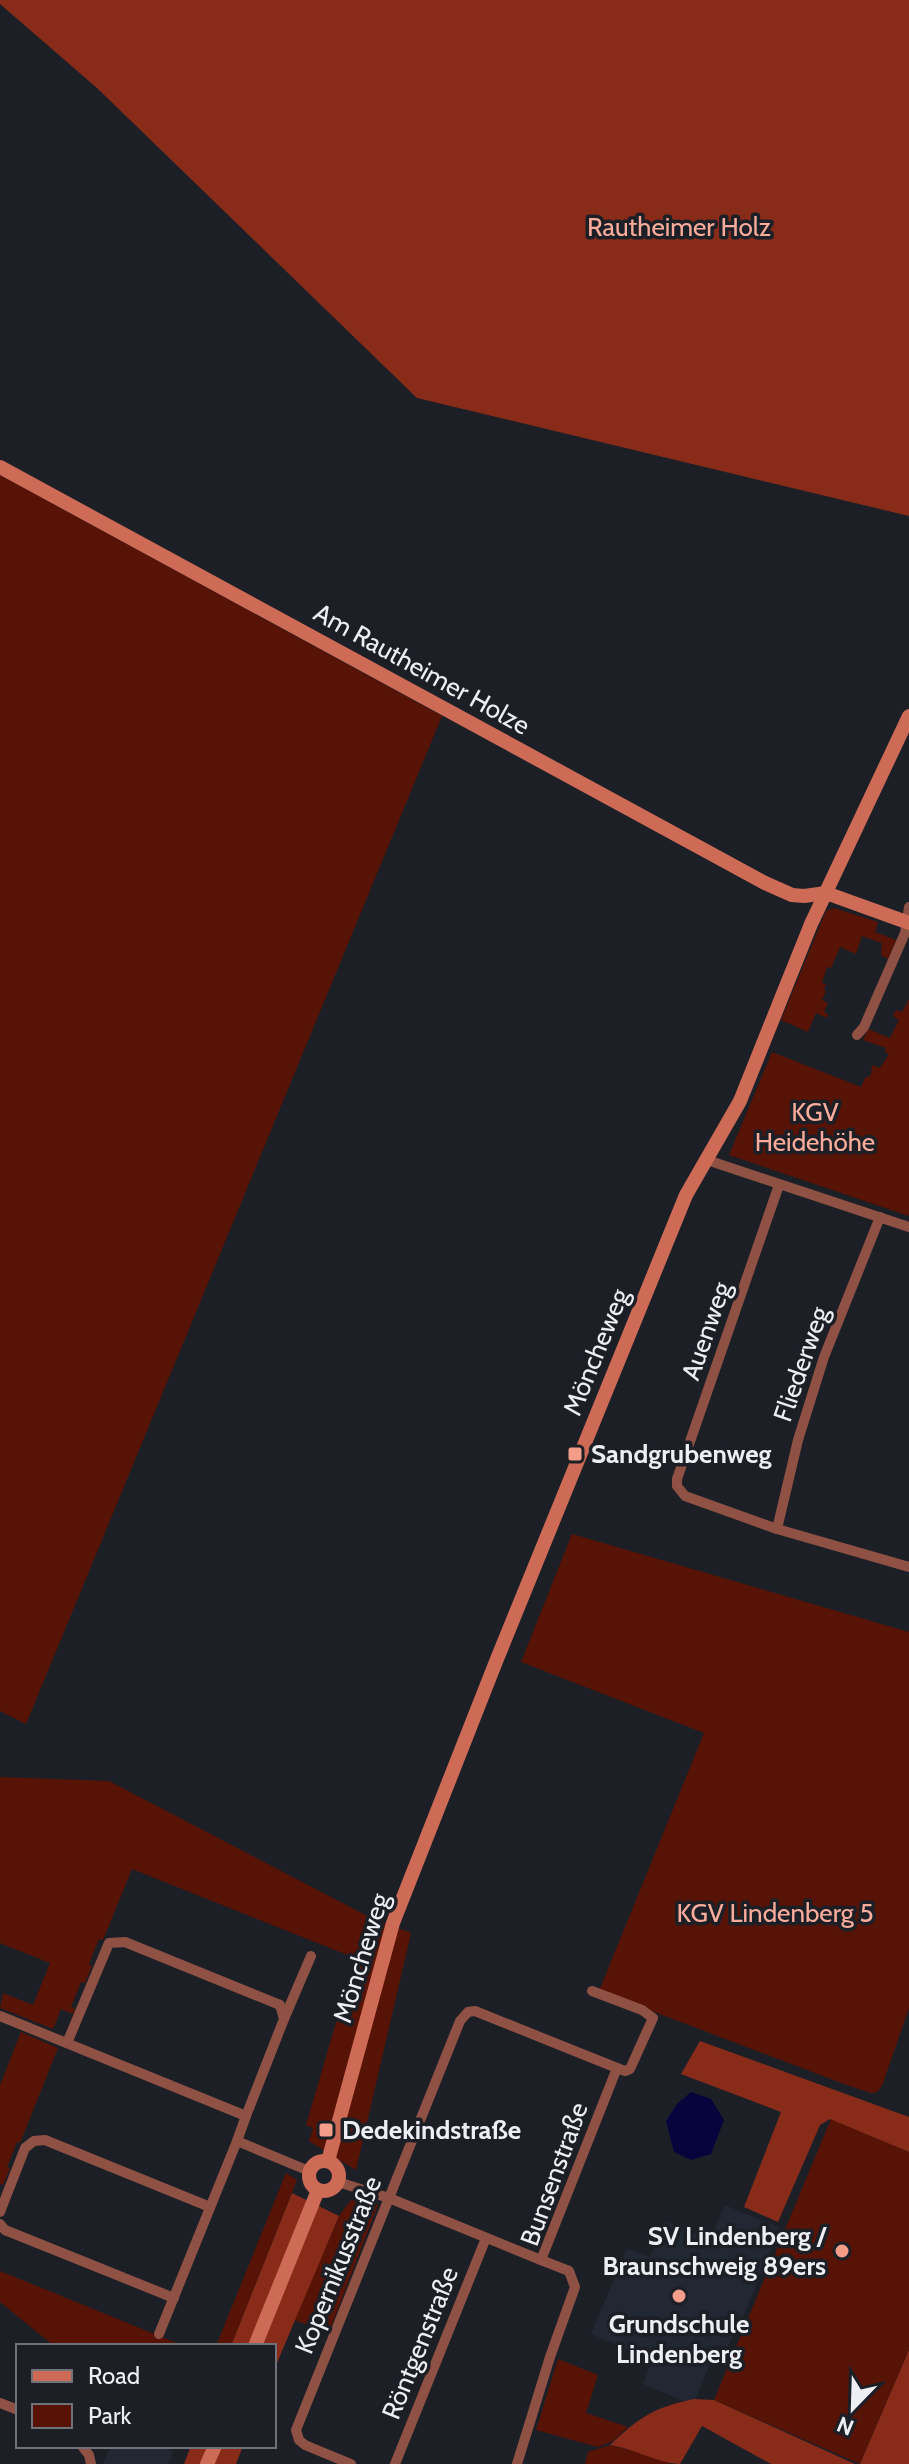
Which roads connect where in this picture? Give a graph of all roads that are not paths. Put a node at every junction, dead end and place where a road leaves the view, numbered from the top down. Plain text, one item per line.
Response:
1 (0, 467) edge
2 (909, 716) edge
3 (826, 893) junction
4 (909, 907) edge
5 (908, 923) edge
6 (857, 1035) dead end
7 (707, 1160) junction
8 (779, 1185) junction
9 (880, 1217) junction
10 (909, 1227) edge
11 (777, 1529) junction
12 (909, 1567) edge
13 (311, 1956) dead end
14 (592, 1991) dead end
15 (0, 2016) edge
16 (284, 2019) junction
17 (67, 2043) junction
18 (617, 2068) junction
19 (246, 2116) junction
20 (237, 2141) junction
21 (328, 2161) junction
22 (309, 2171) junction
23 (338, 2182) junction
24 (318, 2190) junction
25 (389, 2198) junction
26 (210, 2207) junction
27 (0, 2212) edge
28 (0, 2224) edge
29 (486, 2238) junction
30 (541, 2260) junction
31 (174, 2298) junction
32 (159, 2334) dead end
33 (256, 2344) edge
34 (351, 2464) edge
35 (395, 2464) edge
36 (517, 2464) edge

1 - 3 main road, Am Rautheimer Holze
2 - 3 main road, Möncheweg
3 - 5 main road
3 - 7 main road, Möncheweg
4 - 5 street
5 - 6 street
7 - 8 street
7 - 21 main road, Möncheweg
8 - 9 street
8 - 11 street, Auenweg
9 - 10 street
9 - 11 street, Fliederweg
11 - 12 street
13 - 16 street
14 - 18 street, Bunsenstraße
15 - 17 street
16 - 17 street
16 - 19 street
17 - 19 street
18 - 25 street, Kopernikusstraße
18 - 30 street, Bunsenstraße
19 - 20 street
20 - 22 street
20 - 26 street
21 - 22 main road
21 - 23 main road
22 - 24 main road
23 - 24 main road
23 - 25 street
24 - 33 main road
25 - 29 street
25 - 34 street, Kopernikusstraße
26 - 27 street
26 - 31 street
28 - 31 street
29 - 30 street
29 - 35 street, Röntgenstraße
30 - 36 street, Bunsenstraße
31 - 32 street

